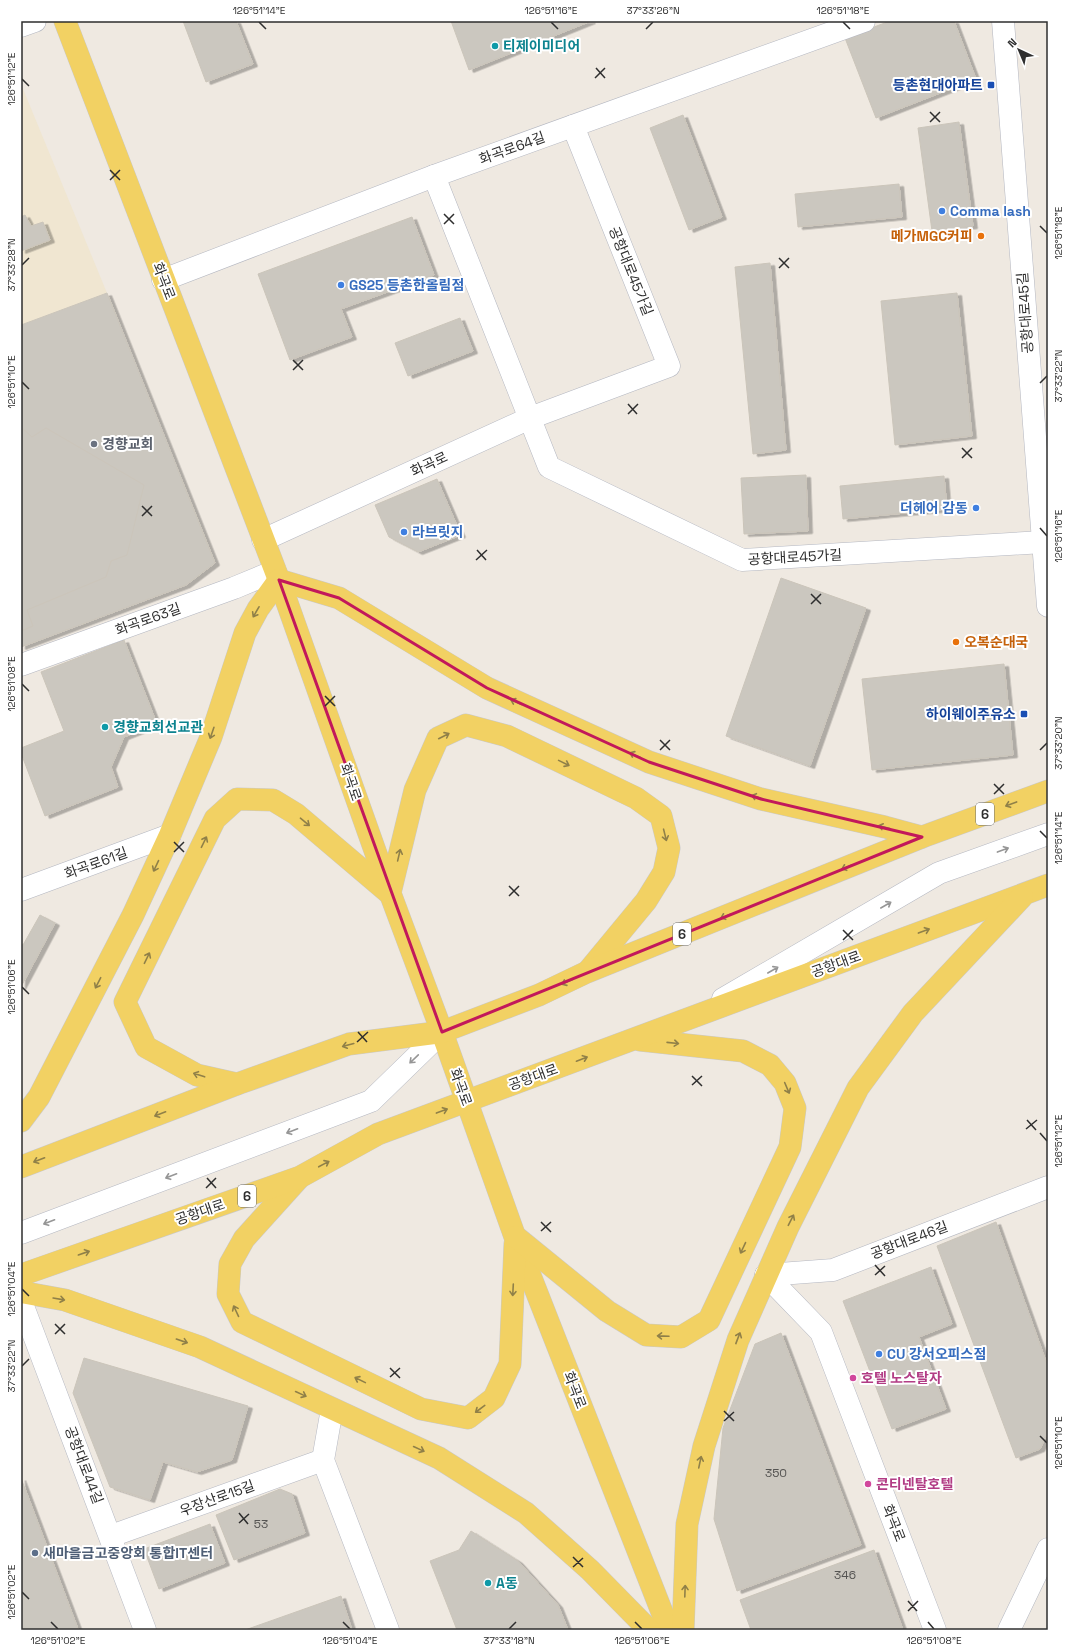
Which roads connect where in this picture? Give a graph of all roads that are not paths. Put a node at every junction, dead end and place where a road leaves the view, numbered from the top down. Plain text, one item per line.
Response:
1 (34, 21) edge
2 (65, 21) edge
3 (864, 21) edge
4 (1003, 21) edge
5 (21, 26) edge
6 (573, 126) junction
7 (434, 176) junction
8 (163, 280) junction
9 (530, 418) junction
10 (1042, 445) edge
11 (263, 540) junction
12 (1043, 542) junction
13 (277, 575) junction
14 (1048, 606) edge
15 (21, 665) edge
16 (1048, 791) edge
17 (1048, 834) edge
18 (170, 835) junction
19 (922, 837) junction
20 (1048, 885) edge
21 (21, 890) edge
22 (390, 893) junction
23 (1026, 893) junction
24 (587, 972) junction
25 (691, 1018) junction
26 (442, 1032) junction
27 (634, 1039) junction
28 (237, 1084) junction
29 (467, 1102) junction
30 (21, 1121) edge
31 (21, 1167) edge
32 (300, 1177) junction
33 (1048, 1186) edge
34 (21, 1233) edge
35 (515, 1237) junction
36 (21, 1275) edge
37 (766, 1275) junction
38 (21, 1292) edge
39 (21, 1301) edge
40 (332, 1408) junction
41 (323, 1460) junction
42 (111, 1536) junction
43 (1048, 1549) edge
44 (145, 1630) edge
45 (388, 1630) edge
46 (649, 1630) edge
47 (669, 1630) edge
48 (683, 1630) edge
49 (935, 1630) edge
50 (1009, 1630) edge

1 - 5 street
2 - 8 main road, 화곡로
3 - 6 street, 화곡로64길
4 - 10 street, 공항대로45길
6 - 7 street, 화곡로64길
6 - 9 street, 공항대로45가길
7 - 8 street, 화곡로64길
7 - 9 street, 공항대로45가길
8 - 11 main road, 화곡로
9 - 11 street, 화곡로
9 - 12 street, 공항대로45가길
10 - 12 street, 공항대로45길
11 - 13 main road, 화곡로
12 - 14 street, 공항대로45길
13 - 15 street, 화곡로63길
13 -> 18 main road
19 -> 13 main road
13 - 22 main road, 화곡로
16 -> 19 main road, 6
25 -> 17 street
18 - 21 street, 화곡로61길
18 -> 30 main road
19 -> 24 main road, 6
20 - 23 main road, 공항대로 / 6
22 -> 24 main road
22 - 26 main road, 화곡로
28 -> 22 main road
25 -> 23 main road, 공항대로 / 6
37 -> 23 main road
24 -> 26 main road, 6
25 - 27 main road, 공항대로 / 6
26 -> 28 main road, 6
26 - 29 main road, 화곡로
26 -> 34 street
29 -> 27 main road, 공항대로 / 6
27 -> 35 main road
28 -> 31 main road, 6
32 -> 29 main road, 공항대로 / 6
29 - 35 main road, 화곡로
35 -> 32 main road
36 -> 32 main road, 공항대로 / 6
33 - 37 street, 공항대로46길
35 - 47 main road, 화곡로
48 -> 37 main road
37 - 49 street, 화곡로
38 -> 40 main road
39 - 42 street, 공항대로44길
40 - 41 street
40 -> 46 main road
41 - 42 street, 우장산로15길
41 - 45 street
42 - 44 street, 공항대로44길
43 - 50 street

